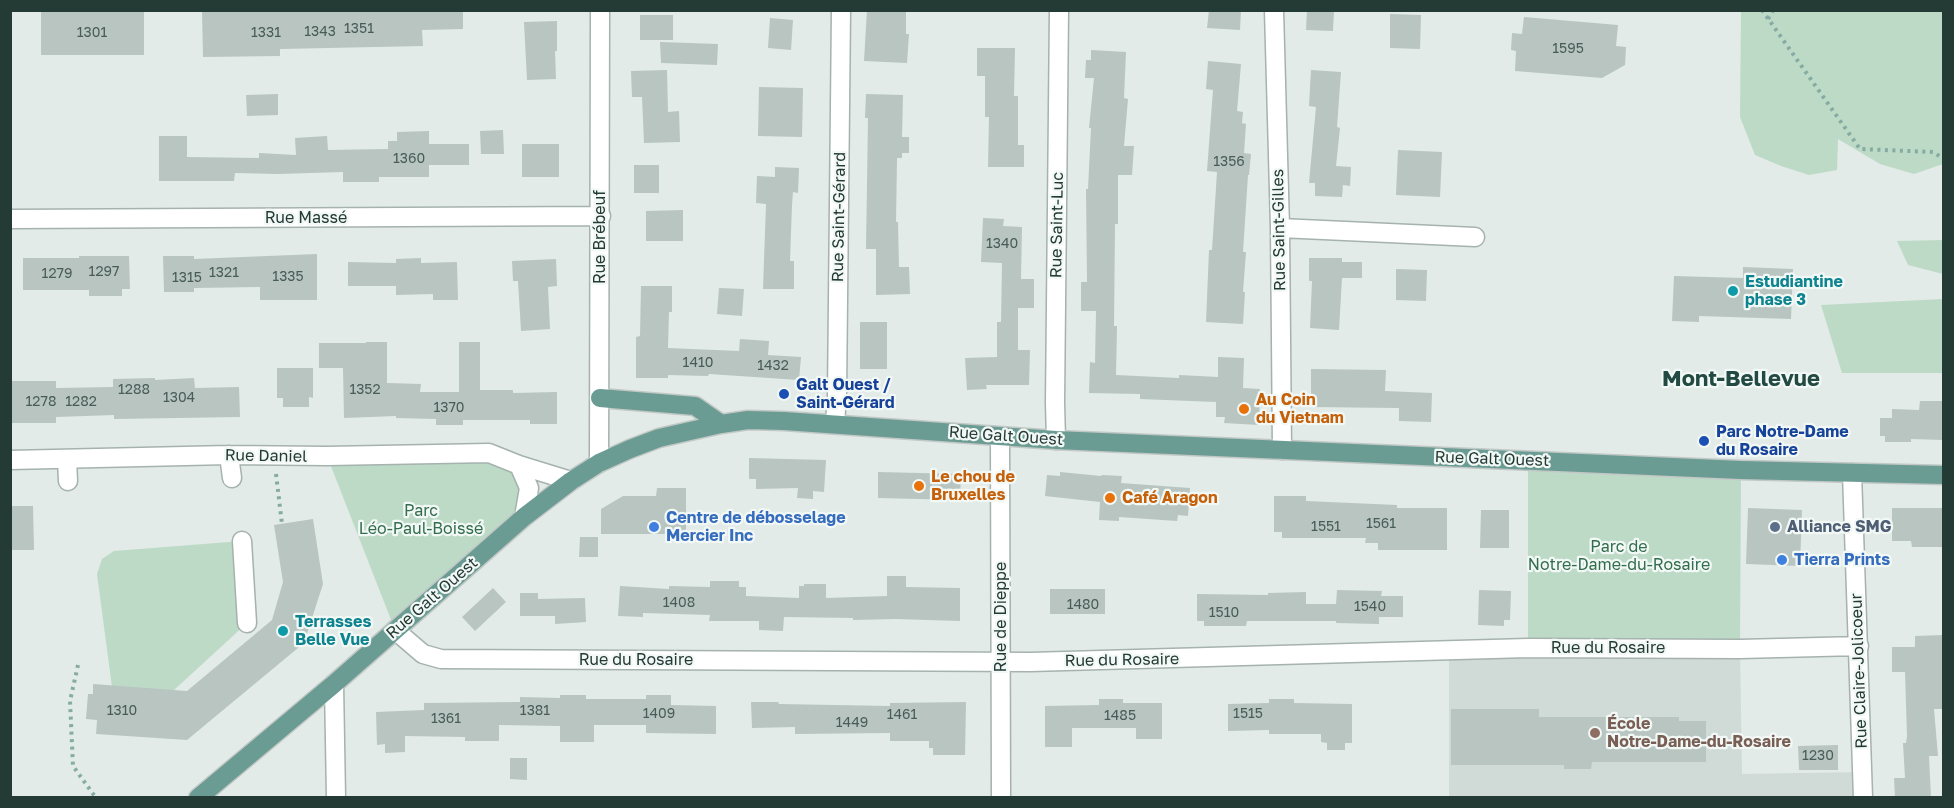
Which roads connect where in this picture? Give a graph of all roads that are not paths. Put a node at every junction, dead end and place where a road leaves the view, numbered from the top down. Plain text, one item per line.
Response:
1 (600, 10) edge
2 (841, 10) edge
3 (1059, 10) edge
4 (1274, 10) edge
5 (601, 216) junction
6 (10, 219) edge
7 (1280, 228) junction
8 (1475, 237) dead end
9 (600, 398) junction
10 (835, 423) junction
11 (721, 424) junction
12 (1000, 437) junction
13 (1056, 440) junction
14 (1282, 450) junction
15 (230, 455) junction
16 (67, 459) junction
17 (10, 460) edge
18 (599, 463) junction
19 (519, 465) junction
20 (1852, 473) junction
21 (1944, 474) edge
22 (232, 478) dead end
23 (68, 481) dead end
24 (571, 481) junction
25 (524, 517) junction
26 (242, 541) dead end
27 (247, 623) dead end
28 (395, 630) junction
29 (1859, 646) junction
30 (1001, 662) junction
31 (334, 684) junction
32 (198, 798) edge
33 (336, 798) edge
34 (1001, 798) edge
35 (1863, 798) edge

1 - 5 street, Rue Brébeuf
2 - 10 street, Rue Saint-Gérard
3 - 13 street, Rue Saint-Luc
4 - 7 street, Rue Saint-Gilles
5 - 6 street, Rue Massé
5 - 9 street, Rue Brébeuf
7 - 8 street
7 - 14 street, Rue Saint-Gilles
9 - 11 main road
9 - 18 street, Rue Brébeuf
10 - 11 main road, Rue Galt Ouest
10 - 12 main road, Rue Galt Ouest
11 - 18 main road, Rue Galt Ouest
12 - 13 main road, Rue Galt Ouest
12 - 30 street, Rue de Dieppe
13 - 14 main road, Rue Galt Ouest
14 - 20 main road, Rue Galt Ouest
15 - 16 street, Rue Daniel
15 - 19 street, Rue Daniel
15 - 22 street
16 - 17 street, Rue Daniel
16 - 23 street
18 - 24 main road, Rue Galt Ouest
19 - 24 street, Rue Daniel
19 - 25 street
20 - 21 main road, Rue Galt Ouest
20 - 29 street, Rue Claire-Jolicoeur
24 - 25 main road, Rue Galt Ouest
25 - 28 main road, Rue Galt Ouest
26 - 27 street
28 - 30 street, Rue du Rosaire
28 - 31 main road, Rue Galt Ouest
29 - 30 street, Rue du Rosaire
29 - 35 street, Rue Claire-Jolicoeur
30 - 34 street, Rue de Dieppe
31 - 32 main road, Rue Galt Ouest
31 - 33 street

